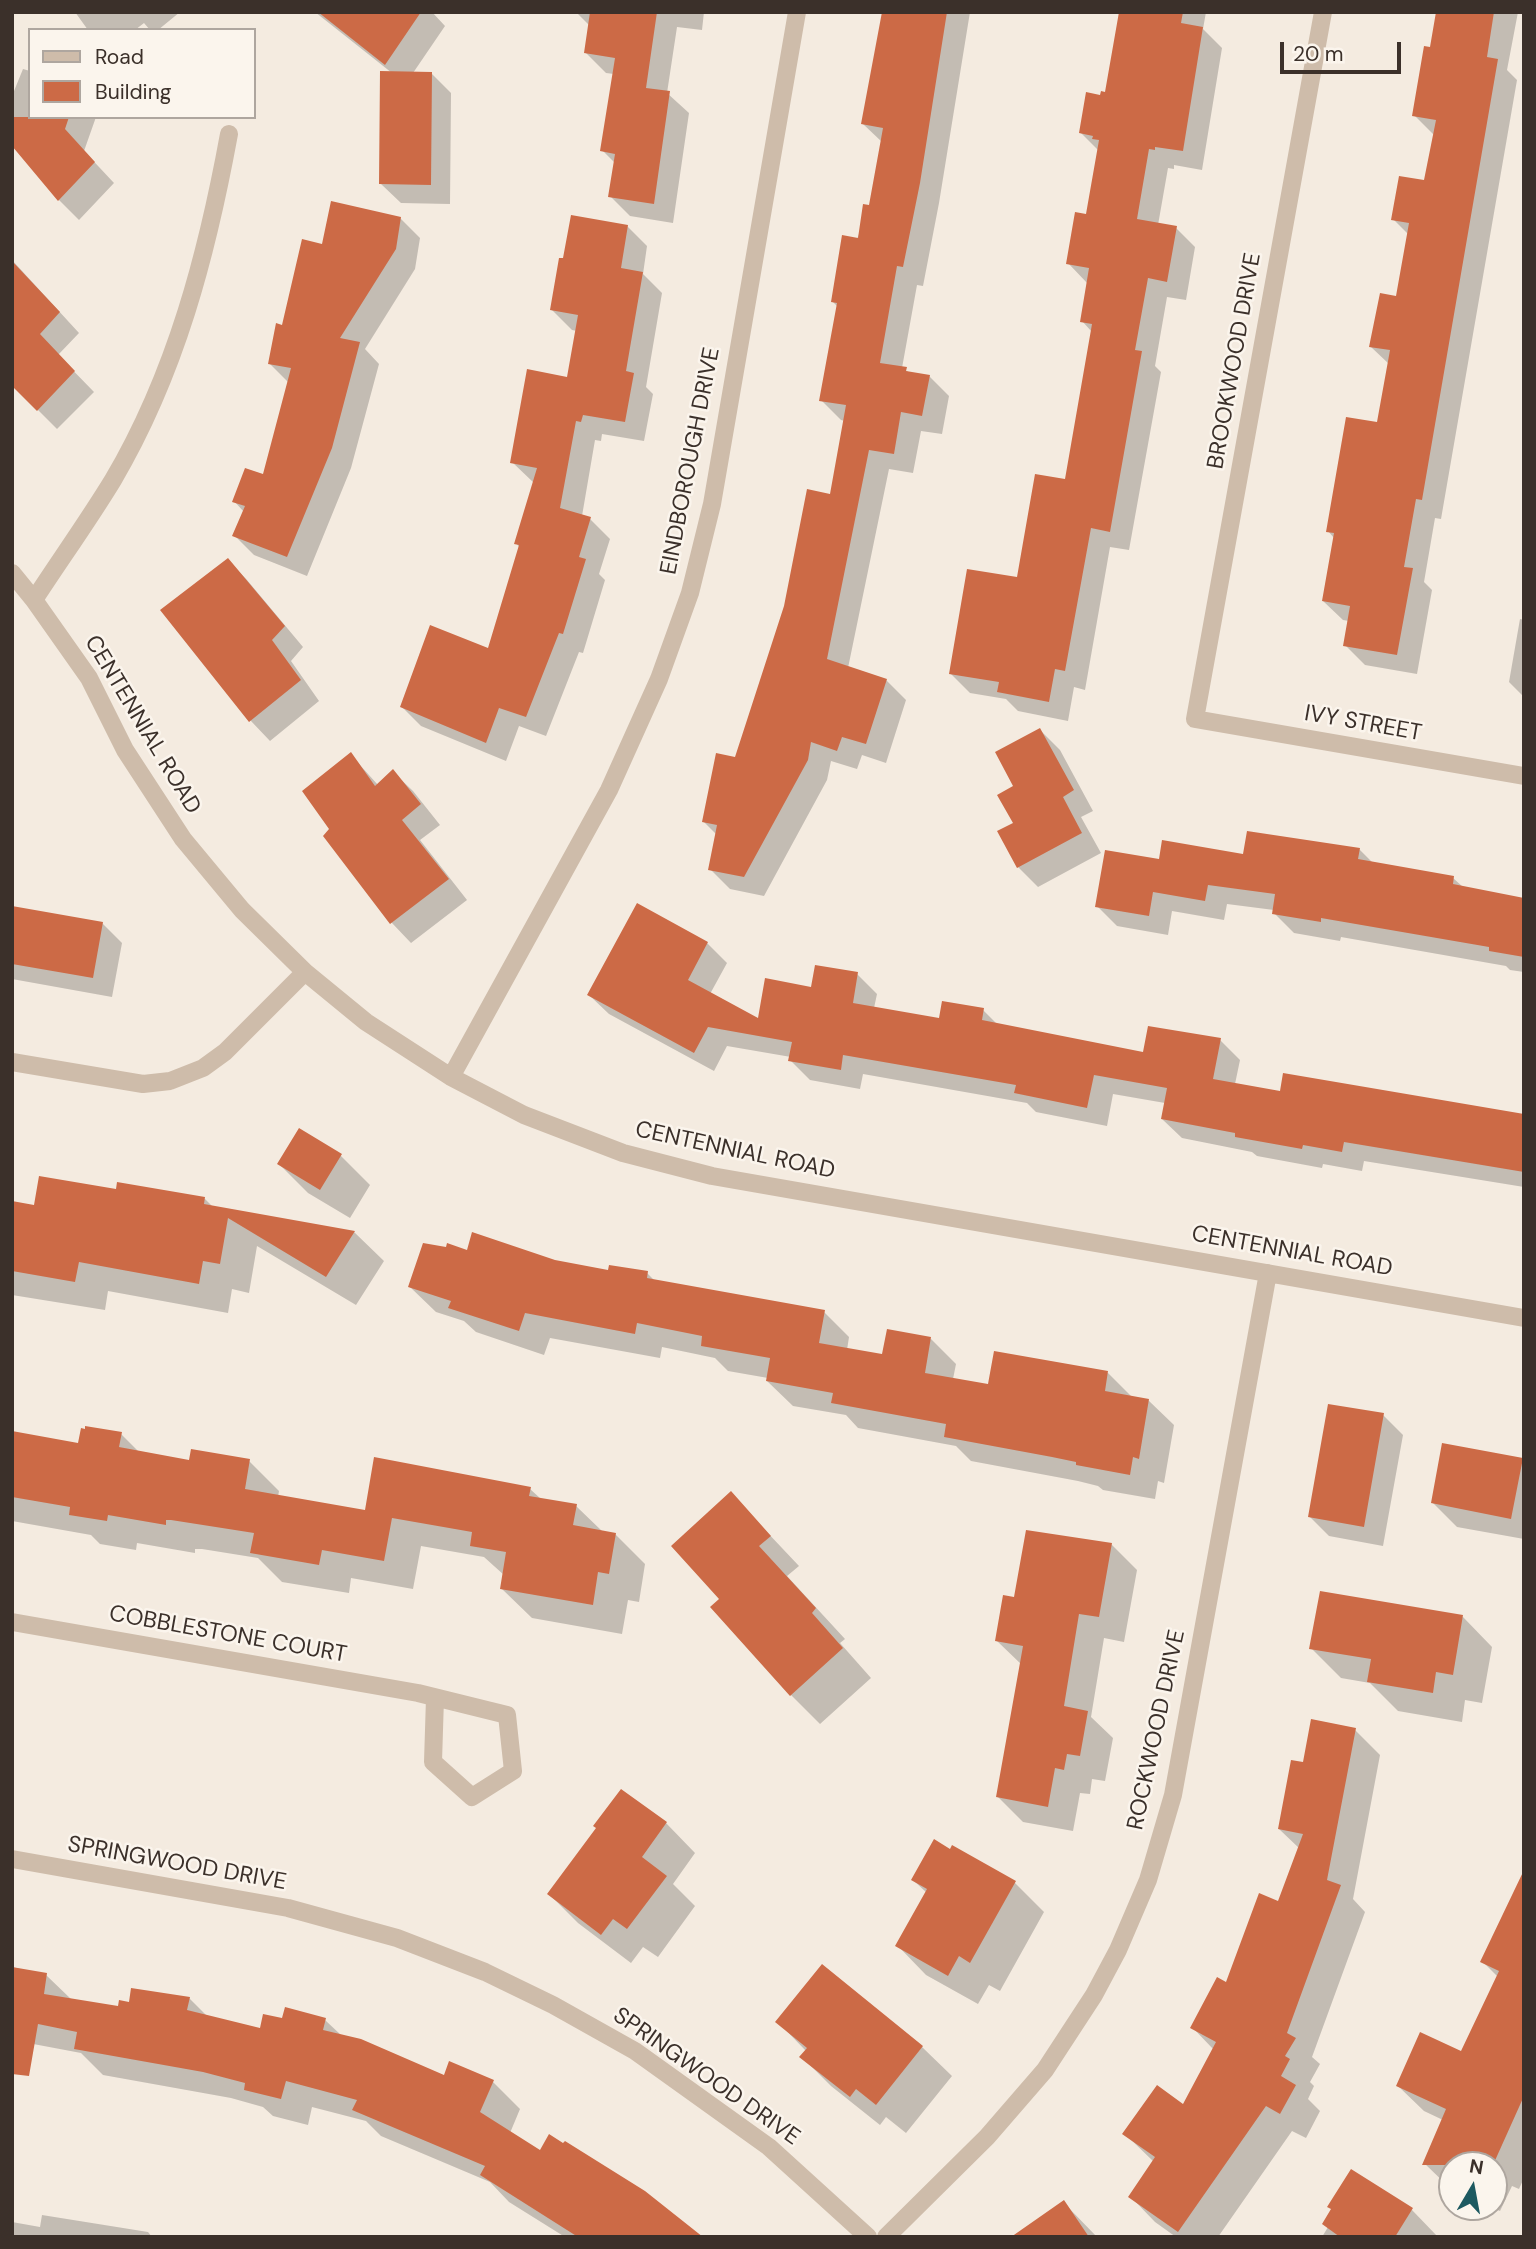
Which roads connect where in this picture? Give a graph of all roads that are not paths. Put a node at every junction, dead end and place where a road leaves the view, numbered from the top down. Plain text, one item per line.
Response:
1 (797, 12) edge
2 (1323, 12) edge
3 (229, 134) dead end
4 (12, 573) edge
5 (34, 600) junction
6 (1195, 719) joint
7 (1524, 776) edge
8 (305, 972) junction
9 (12, 1062) edge
10 (451, 1077) junction
11 (1268, 1273) junction
12 (1524, 1318) edge
13 (12, 1622) edge
14 (435, 1698) junction
15 (12, 1859) edge
16 (868, 2237) edge
17 (886, 2237) edge

1 - 10 street, EINDBOROUGH DRIVE
2 - 6 street, BROOKWOOD DRIVE
3 - 5 street
4 - 5 street, CENTENNIAL ROAD
5 - 8 street, CENTENNIAL ROAD
6 - 7 street, IVY STREET
8 - 9 street
8 - 10 street, CENTENNIAL ROAD
10 - 11 street, CENTENNIAL ROAD
11 - 12 street, CENTENNIAL ROAD
11 - 17 street, ROCKWOOD DRIVE
13 - 14 street, COBBLESTONE COURT
14 - 14 street, COBBLESTONE COURT
15 - 16 street, SPRINGWOOD DRIVE

